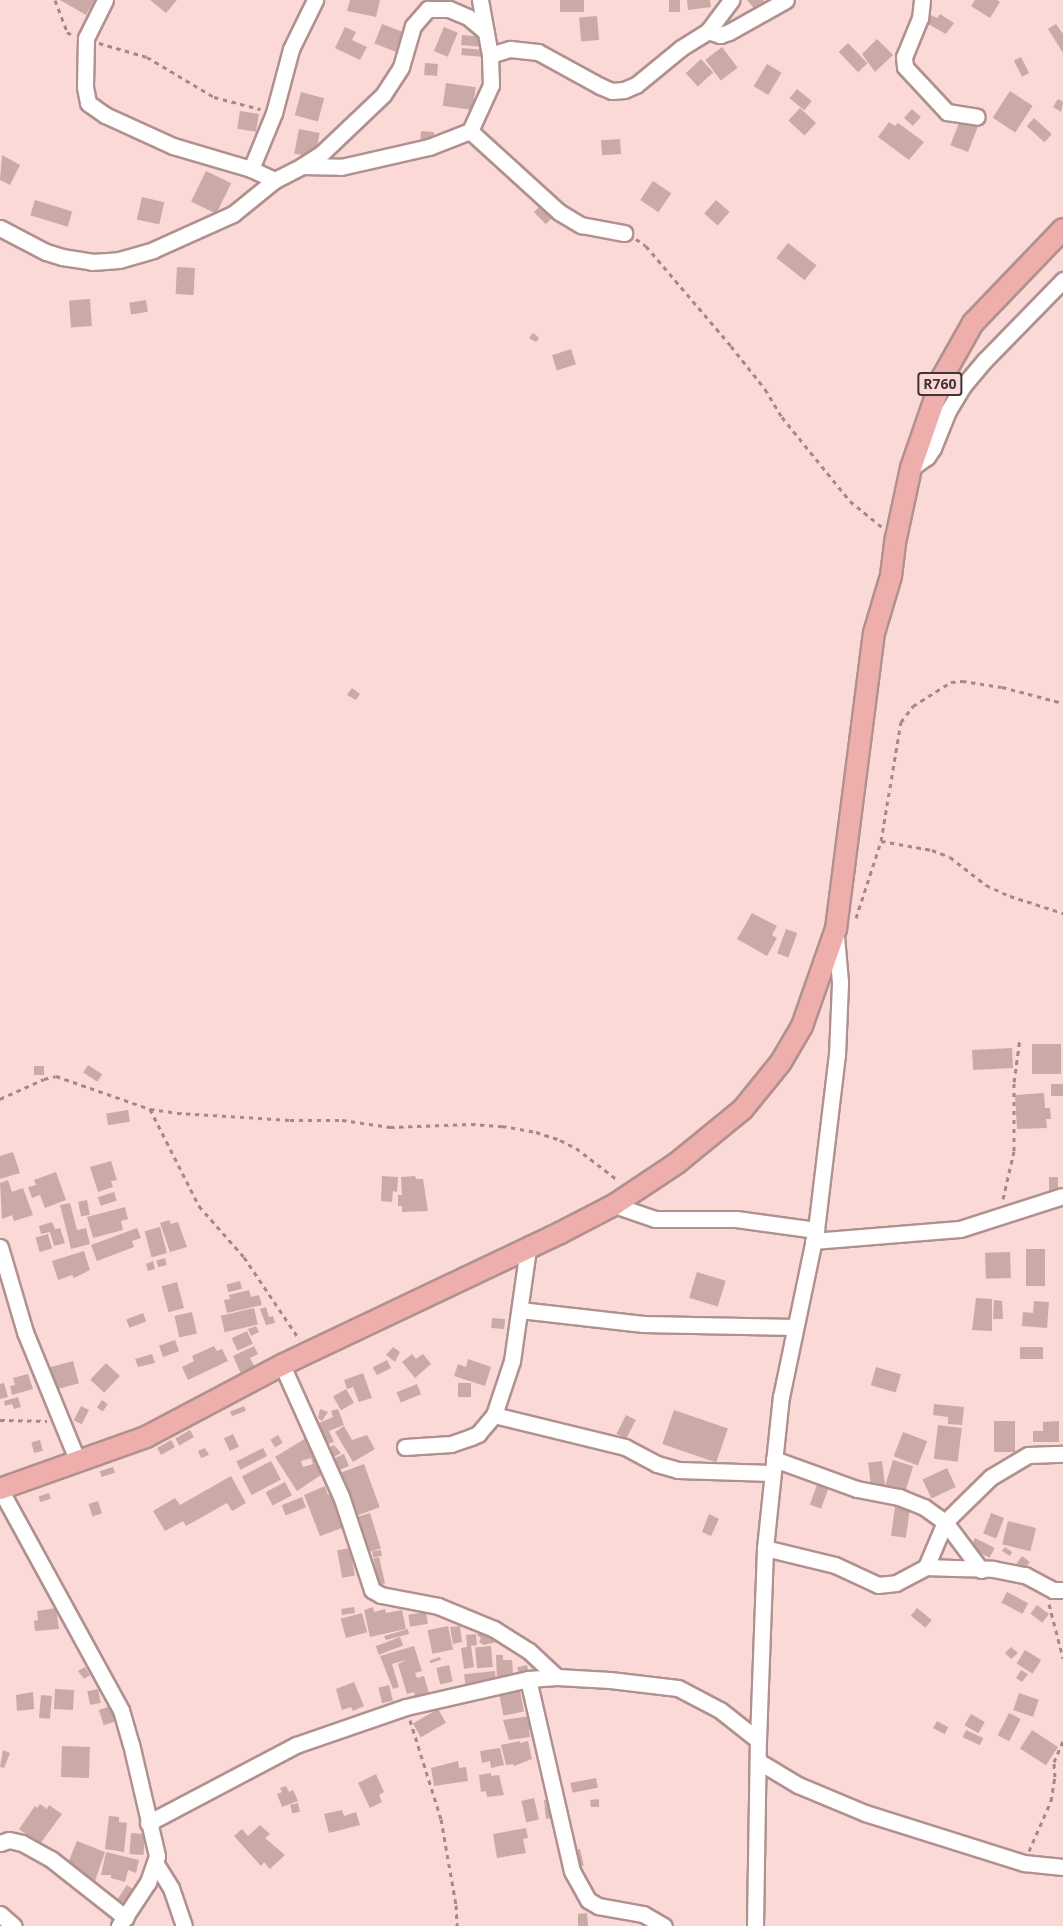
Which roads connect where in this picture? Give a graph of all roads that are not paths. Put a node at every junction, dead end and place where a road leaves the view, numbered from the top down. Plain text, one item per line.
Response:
1 (105, 0) edge
2 (315, 0) edge
3 (480, 0) edge
4 (731, 0) edge
5 (786, 0) edge
6 (922, 0) edge
7 (708, 31) junction
8 (486, 32) junction
9 (490, 55) junction
10 (977, 117) dead end
11 (470, 132) junction
12 (302, 166) junction
13 (251, 169) junction
14 (275, 180) junction
15 (0, 228) edge
16 (1063, 229) edge
17 (624, 233) road end
18 (1063, 280) edge
19 (911, 468) junction
20 (844, 927) junction
21 (1063, 1196) edge
22 (614, 1205) junction
23 (814, 1236) junction
24 (0, 1247) edge
25 (528, 1248) junction
26 (520, 1310) junction
27 (795, 1327) junction
28 (282, 1365) junction
29 (494, 1415) junction
30 (405, 1447) dead end
31 (1063, 1455) edge
32 (78, 1462) junction
33 (773, 1466) junction
34 (2, 1495) edge
35 (945, 1522) junction
36 (765, 1548) junction
37 (926, 1567) junction
38 (981, 1570) junction
39 (1063, 1590) edge
40 (557, 1677) junction
41 (528, 1679) junction
42 (758, 1740) junction
43 (758, 1761) junction
44 (148, 1823) junction
45 (0, 1843) edge
46 (156, 1864) junction
47 (1063, 1867) edge
48 (0, 1914) edge
49 (123, 1922) edge
50 (14, 1926) edge
51 (184, 1926) edge
52 (664, 1926) edge
53 (755, 1926) edge

1 - 13 street
2 - 13 street
3 - 8 street
4 - 7 street
5 - 7 street
6 - 10 street
7 - 9 street
8 - 9 street
8 - 12 street
9 - 11 street
11 - 12 street
11 - 17 street
12 - 14 street
13 - 14 street
14 - 15 street
16 - 19 main road, R760
18 - 19 street
19 - 20 main road, R760
20 - 22 main road
20 - 23 street
21 - 23 street
22 - 23 street
22 - 25 main road
23 - 27 street
24 - 32 street
25 - 26 street
25 - 28 main road
26 - 27 street
26 - 29 street
27 - 33 street
28 - 32 main road
28 - 40 street
29 - 30 street
29 - 33 street
31 - 35 street
32 - 34 main road
33 - 35 street
33 - 36 street
34 - 44 street
35 - 37 street
35 - 38 street
36 - 37 street
36 - 42 street
37 - 38 street
38 - 39 street
40 - 41 street
40 - 42 street
41 - 44 street
41 - 52 street
42 - 43 street
43 - 47 street
43 - 53 street
44 - 46 street
45 - 49 street
46 - 49 street
46 - 51 street
48 - 50 street

